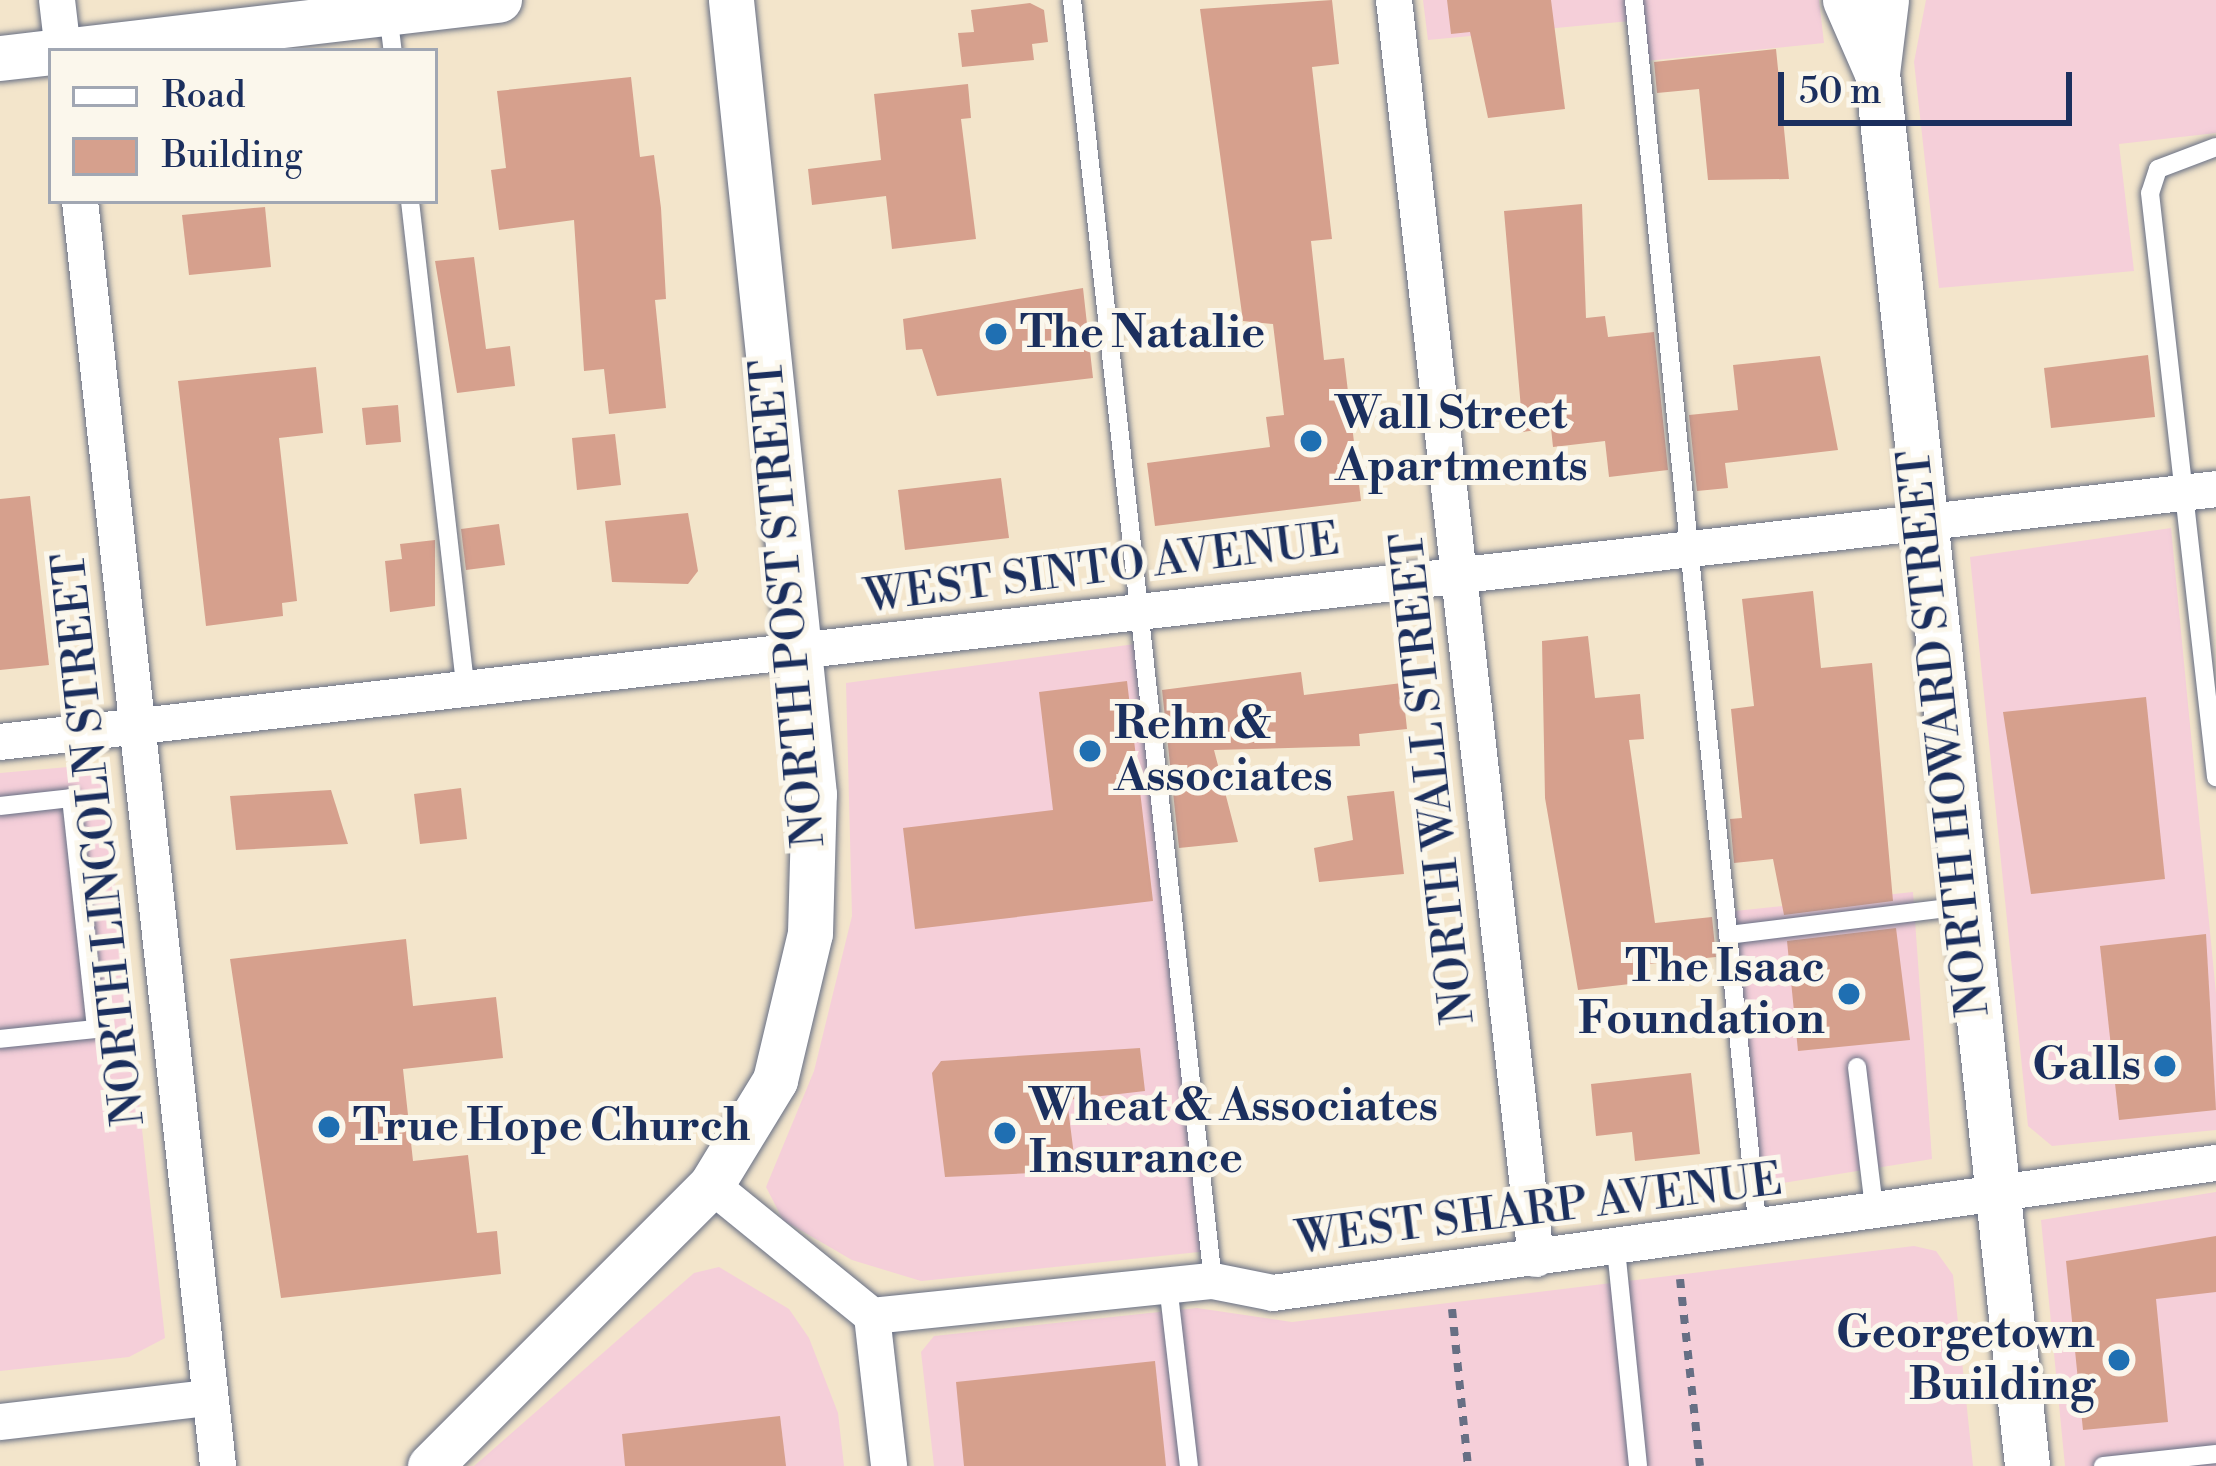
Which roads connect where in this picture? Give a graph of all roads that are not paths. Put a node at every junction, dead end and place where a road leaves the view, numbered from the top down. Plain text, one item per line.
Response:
1 (57, 0) edge
2 (499, 0) edge
3 (731, 0) edge
4 (1072, 0) edge
5 (1394, 0) edge
6 (1634, 0) edge
7 (1845, 0) edge
8 (1886, 0) edge
9 (390, 32) edge
10 (62, 48) edge
11 (114, 48) edge
12 (48, 52) edge
13 (0, 58) edge
14 (1877, 74) junction
15 (2216, 147) edge
16 (80, 204) edge
17 (410, 204) edge
18 (2200, 491) edge
19 (1922, 525) junction
20 (1688, 550) junction
21 (1460, 575) junction
22 (1140, 613) junction
23 (800, 652) junction
24 (466, 689) junction
25 (138, 726) junction
26 (0, 742) edge
27 (2216, 777) edge
28 (0, 806) edge
29 (1964, 907) junction
30 (1728, 935) junction
31 (0, 1037) edge
32 (1857, 1067) dead end
33 (2216, 1163) edge
34 (711, 1185) junction
35 (1995, 1195) junction
36 (1875, 1216) junction
37 (1758, 1231) junction
38 (1616, 1249) junction
39 (1536, 1259) junction
40 (1213, 1281) junction
41 (1168, 1285) junction
42 (872, 1316) junction
43 (206, 1398) junction
44 (0, 1422) edge
45 (2216, 1454) edge
46 (218, 1466) edge
47 (430, 1466) edge
48 (890, 1466) edge
49 (1189, 1466) edge
50 (1638, 1466) edge
51 (2027, 1466) edge
52 (2103, 1466) edge

1 - 10 street
2 - 9 street
3 - 23 street, NORTH POST STREET
4 - 22 lane
5 - 21 street, NORTH WALL STREET
6 - 20 lane
7 - 14 street
8 - 14 street, NORTH HOWARD STREET
9 - 11 street
12 - 13 street
14 - 19 street, NORTH HOWARD STREET
15 - 18 lane
16 - 25 street, NORTH LINCOLN STREET
17 - 24 lane
18 - 19 street, WEST SINTO AVENUE
18 - 27 lane
19 - 20 street, WEST SINTO AVENUE
19 - 29 street, NORTH HOWARD STREET
20 - 21 street, WEST SINTO AVENUE
20 - 30 lane
21 - 22 street, WEST SINTO AVENUE
21 - 39 street, NORTH WALL STREET
22 - 23 street, WEST SINTO AVENUE
22 - 40 lane
23 - 24 street, WEST SINTO AVENUE
23 - 34 street, NORTH POST STREET
24 - 25 street, WEST SINTO AVENUE
25 - 26 street, WEST SINTO AVENUE
25 - 43 street, NORTH LINCOLN STREET
28 - 31 lane
29 - 30 lane
29 - 35 street, NORTH HOWARD STREET
30 - 37 lane
32 - 36 lane
33 - 35 street, WEST SHARP AVENUE
34 - 42 street
34 - 47 street, NORTH POST STREET
35 - 36 street, WEST SHARP AVENUE
35 - 51 street, NORTH HOWARD STREET
36 - 37 street, WEST SHARP AVENUE
37 - 38 street, WEST SHARP AVENUE
38 - 39 street, WEST SHARP AVENUE
38 - 50 lane
39 - 40 street, WEST SHARP AVENUE
40 - 41 street, WEST SHARP AVENUE
41 - 42 street, WEST SHARP AVENUE
41 - 49 lane
42 - 48 street
43 - 44 street
43 - 46 street, NORTH LINCOLN STREET
45 - 52 lane

